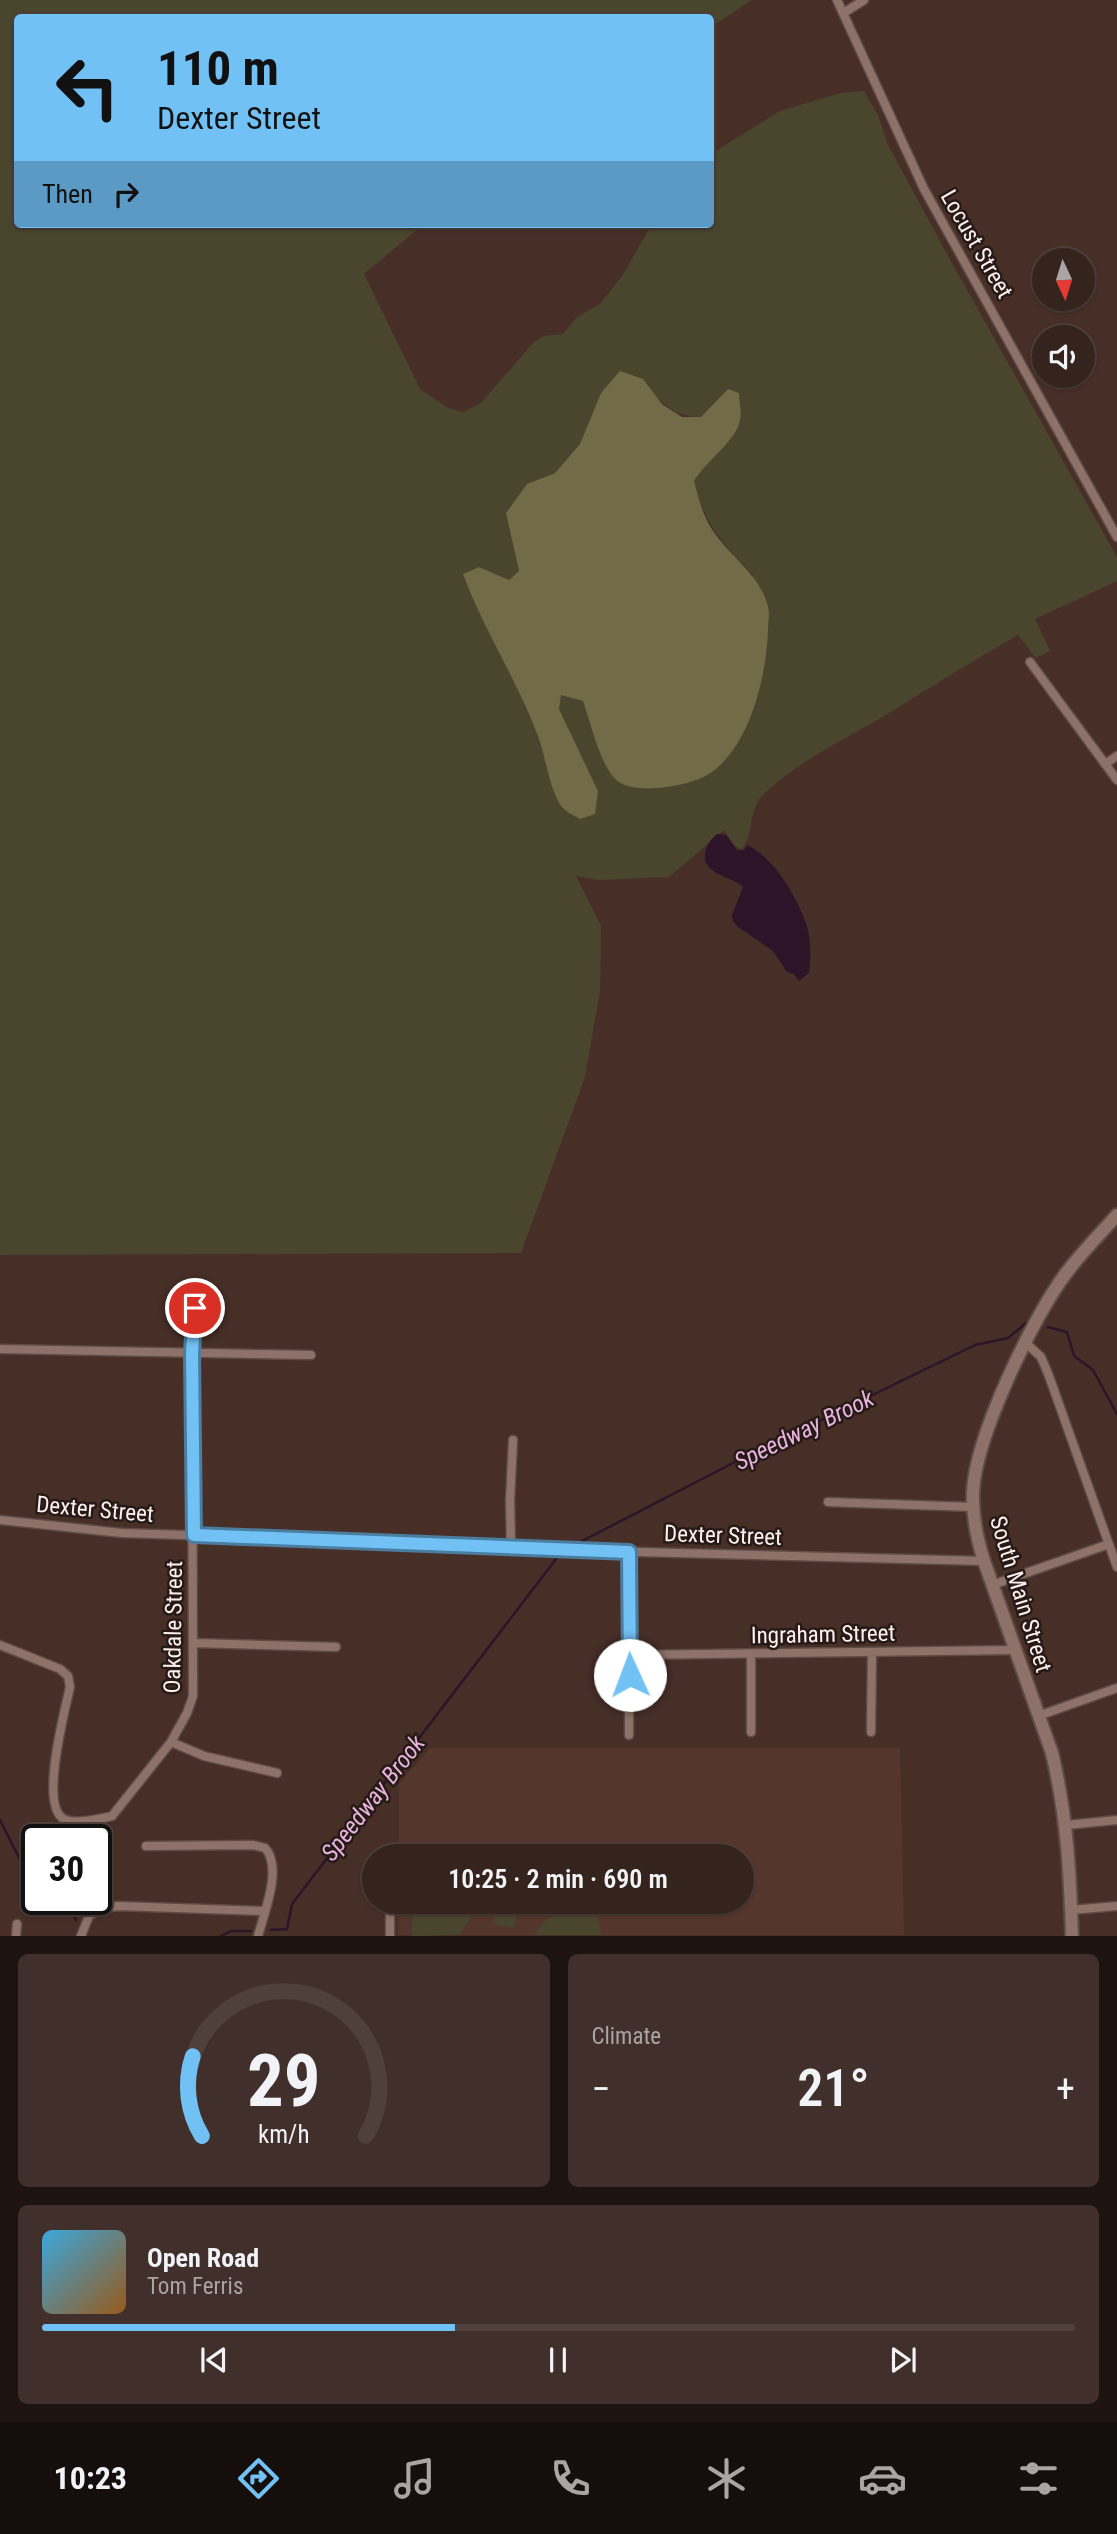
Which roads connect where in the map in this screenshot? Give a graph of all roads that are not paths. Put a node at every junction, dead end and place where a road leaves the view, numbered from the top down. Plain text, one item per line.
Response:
1 (837, 0) edge
2 (864, 0) edge
3 (845, 12) junction
4 (1117, 537) edge
5 (1030, 662) dead end
6 (1117, 756) edge
7 (1105, 764) junction
8 (1117, 780) edge
9 (1117, 1215) edge
10 (195, 1308) dead end
11 (1026, 1343) junction
12 (0, 1349) edge
13 (192, 1353) junction
14 (311, 1355) dead end
15 (513, 1440) dead end
16 (828, 1502) dead end
17 (973, 1507) junction
18 (0, 1520) edge
19 (194, 1535) junction
20 (1109, 1544) junction
21 (511, 1545) junction
22 (629, 1552) junction
23 (984, 1561) junction
24 (1117, 1567) edge
25 (992, 1585) junction
26 (194, 1643) junction
27 (0, 1645) edge
28 (335, 1647) dead end
29 (1015, 1650) junction
30 (751, 1654) junction
31 (872, 1654) junction
32 (630, 1655) junction
33 (1117, 1688) edge
34 (1038, 1716) junction
35 (751, 1732) dead end
36 (872, 1732) dead end
37 (629, 1735) dead end
38 (171, 1742) junction
39 (277, 1773) dead end
40 (1117, 1820) edge
41 (1067, 1825) junction
42 (146, 1846) dead end
43 (1117, 1906) edge
44 (1071, 1910) junction
45 (264, 1911) junction
46 (390, 1914) edge
47 (17, 1924) dead end
48 (16, 1936) edge
49 (82, 1936) edge
50 (258, 1936) edge
51 (390, 1936) edge
52 (1072, 1936) edge

1 - 3 street, Locust Street
2 - 3 street
3 - 4 street, Locust Street
5 - 7 street
6 - 7 street
7 - 8 street
9 - 11 main road, South Main Street
10 - 13 street, Oakdale Street
11 - 17 main road, South Main Street
11 - 20 street
12 - 13 street
13 - 14 street
13 - 19 street, Oakdale Street
15 - 21 street
16 - 17 street
17 - 23 main road, South Main Street
18 - 19 street, Dexter Street
19 - 21 street, Dexter Street
19 - 26 street, Oakdale Street
20 - 24 street
20 - 25 street
21 - 22 street, Dexter Street
22 - 23 street, Dexter Street
22 - 32 street
23 - 25 main road, South Main Street
25 - 29 main road, South Main Street
26 - 28 street
26 - 38 street, Oakdale Street
27 - 38 street, Oakdale Street
29 - 31 street, Ingraham Street
29 - 34 main road, South Main Street
30 - 31 street, Ingraham Street
30 - 32 street, Ingraham Street
30 - 35 street
31 - 36 street
32 - 37 street
33 - 34 street
34 - 41 main road, South Main Street
38 - 39 street
40 - 41 street
41 - 44 main road, South Main Street
42 - 45 street
43 - 44 street
44 - 52 main road, South Main Street
45 - 49 street
45 - 50 street
46 - 51 street
47 - 48 street

